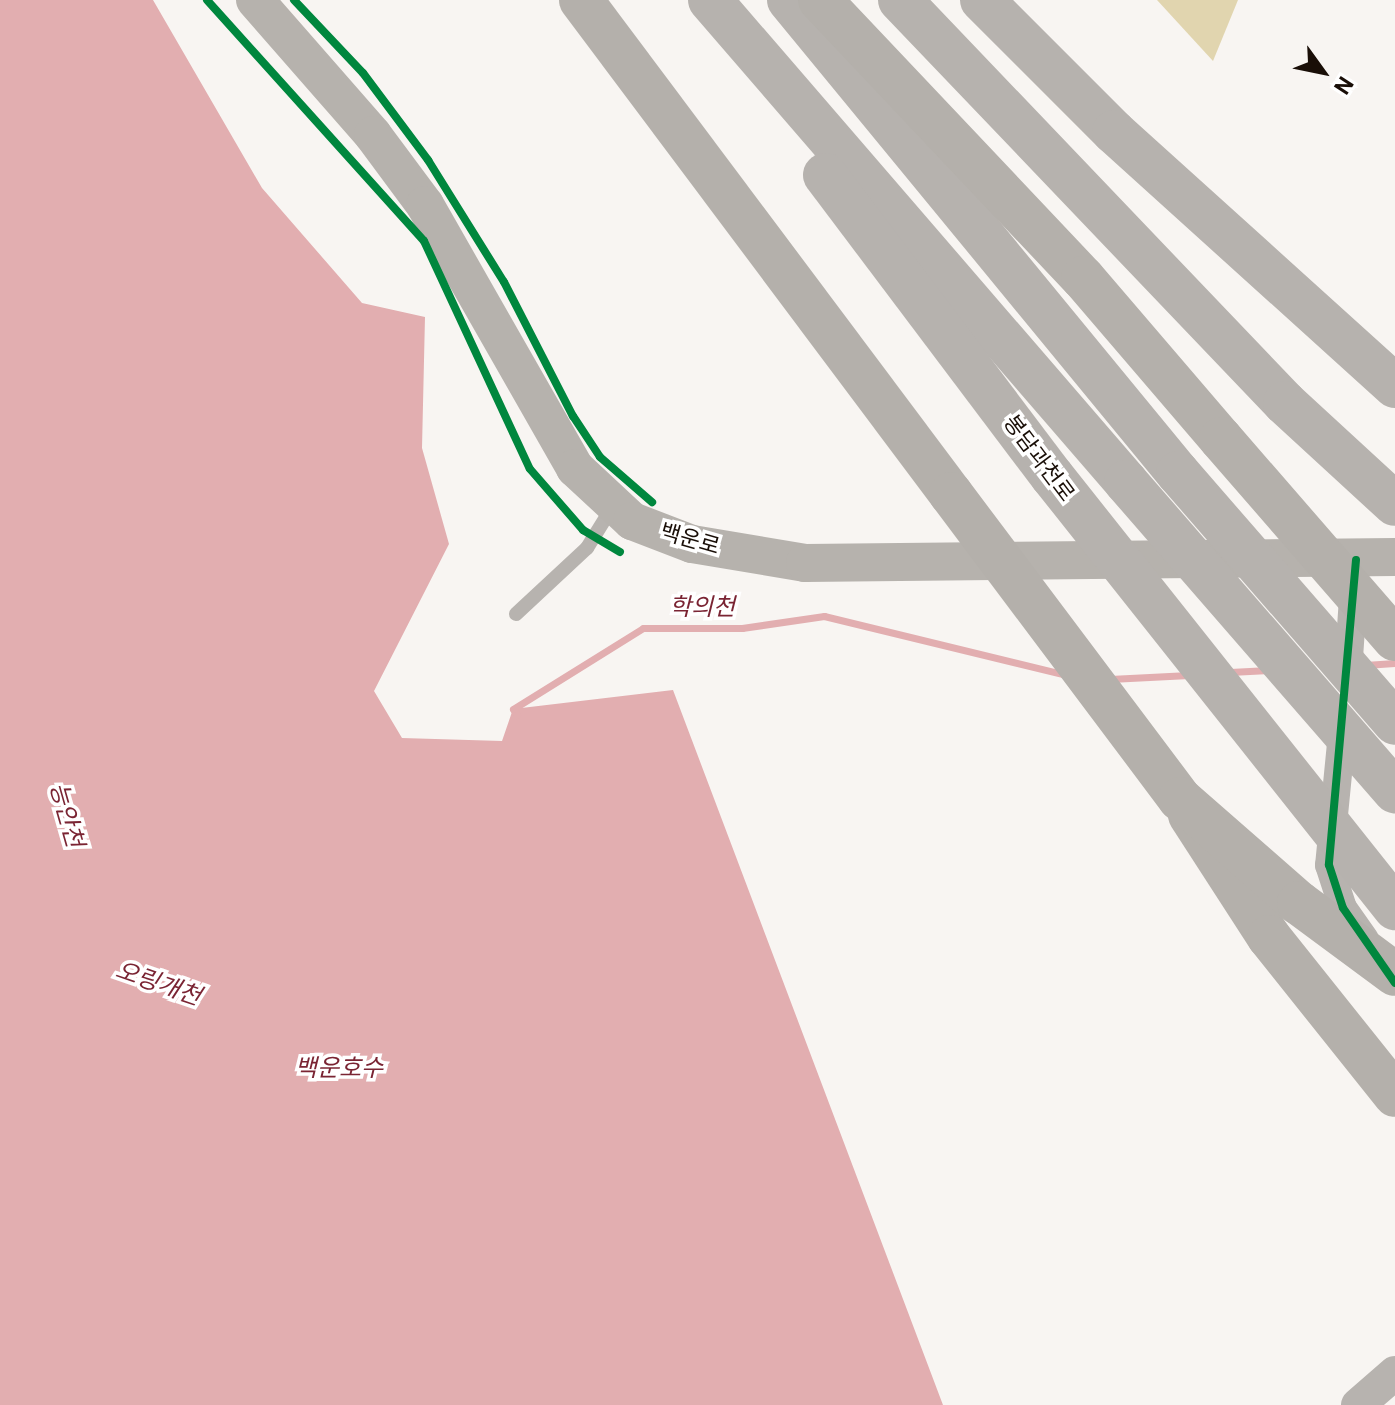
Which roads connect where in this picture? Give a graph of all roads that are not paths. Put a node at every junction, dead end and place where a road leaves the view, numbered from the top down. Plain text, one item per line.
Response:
1 (255, 0) edge
2 (581, 0) edge
3 (694, 0) edge
4 (710, 0) edge
5 (789, 0) edge
6 (820, 0) edge
7 (900, 0) edge
8 (982, 0) edge
9 (1395, 386) edge
10 (1395, 504) edge
11 (613, 506) junction
12 (1395, 557) edge
13 (1356, 560) junction
14 (516, 614) dead end
15 (1395, 639) edge
16 (1395, 723) edge
17 (1395, 791) edge
18 (1180, 799) junction
19 (1395, 908) edge
20 (1395, 974) edge
21 (1395, 983) edge
22 (1395, 1095) edge
23 (1395, 1373) edge
24 (1358, 1405) edge

1 - 11 main road, 백운로
2 - 18 highway, bridge
3 - 19 highway, 봉담과천로, bridge
4 - 17 highway, bridge
5 - 16 highway, bridge
6 - 15 highway, bridge
7 - 10 highway
8 - 9 highway
11 - 13 main road, 백운로
11 - 14 lane
12 - 13 main road, 백운로
13 - 21 street
18 - 20 highway, bridge
18 - 22 highway, bridge
23 - 24 street

